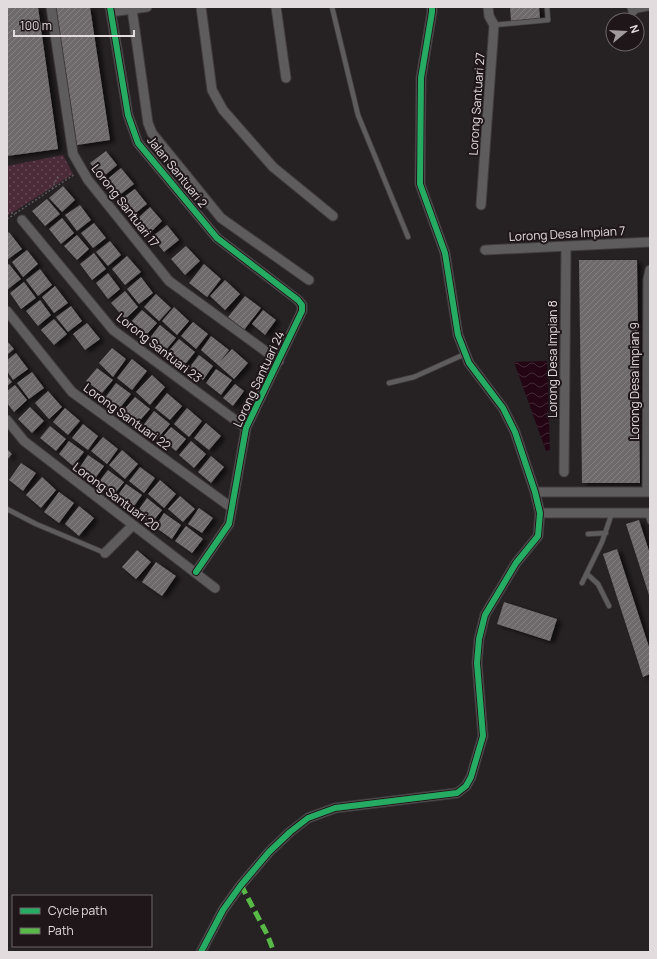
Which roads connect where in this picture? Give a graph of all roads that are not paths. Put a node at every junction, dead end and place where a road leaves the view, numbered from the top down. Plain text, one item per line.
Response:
1 (51, 7) edge
2 (147, 7) edge
3 (201, 7) edge
4 (276, 7) edge
5 (332, 7) edge
6 (432, 7) edge
7 (488, 7) edge
8 (547, 7) edge
9 (650, 8) edge
10 (132, 9) junction
11 (632, 9) edge
12 (111, 10) edge
13 (494, 25) junction
14 (286, 78) dead end
15 (481, 205) dead end
16 (333, 216) dead end
17 (22, 220) dead end
18 (408, 237) dead end
19 (650, 242) edge
20 (566, 247) junction
21 (485, 250) dead end
22 (650, 270) edge
23 (309, 280) dead end
24 (302, 305) joint
25 (7, 311) edge
26 (465, 354) junction
27 (279, 361) junction
28 (389, 383) dead end
29 (7, 420) edge
30 (246, 428) junction
31 (564, 472) dead end
32 (536, 492) junction
33 (648, 492) edge
34 (232, 508) junction
35 (7, 509) edge
36 (540, 513) junction
37 (612, 513) junction
38 (649, 516) edge
39 (133, 525) junction
40 (606, 533) junction
41 (588, 534) dead end
42 (105, 553) joint
43 (196, 572) junction
44 (587, 574) junction
45 (582, 583) dead end
46 (215, 588) dead end
47 (609, 606) dead end
48 (201, 952) edge

1 - 27 street, Lorong Santuari 17
2 - 10 street
3 - 16 street
4 - 14 street
5 - 18 lane
6 - 26 street
7 - 13 street, Lorong Santuari 27
8 - 13 lane
9 - 11 lane
10 - 12 street
10 - 23 street
12 - 24 street, Jalan Santuari 2
13 - 15 street, Lorong Santuari 27
17 - 30 street, Lorong Santuari 23
19 - 20 street, Lorong Desa Impian 7
20 - 21 street, Lorong Desa Impian 7
20 - 31 street, Lorong Desa Impian 8
22 - 33 street, Lorong Desa Impian 9
24 - 27 street, Lorong Santuari 24
25 - 34 street, Lorong Santuari 22
26 - 28 lane
26 - 32 street
27 - 30 street, Lorong Santuari 24
29 - 39 street, Lorong Santuari 20
30 - 34 street, Lorong Santuari 24
32 - 33 street
32 - 36 street
34 - 43 street, Lorong Santuari 24
35 - 42 lane
36 - 37 street
36 - 48 street
37 - 38 street
37 - 40 lane
39 - 42 street
39 - 43 street, Lorong Santuari 20
40 - 41 lane
40 - 44 lane
43 - 46 street, Lorong Santuari 20
44 - 45 lane
44 - 47 lane

